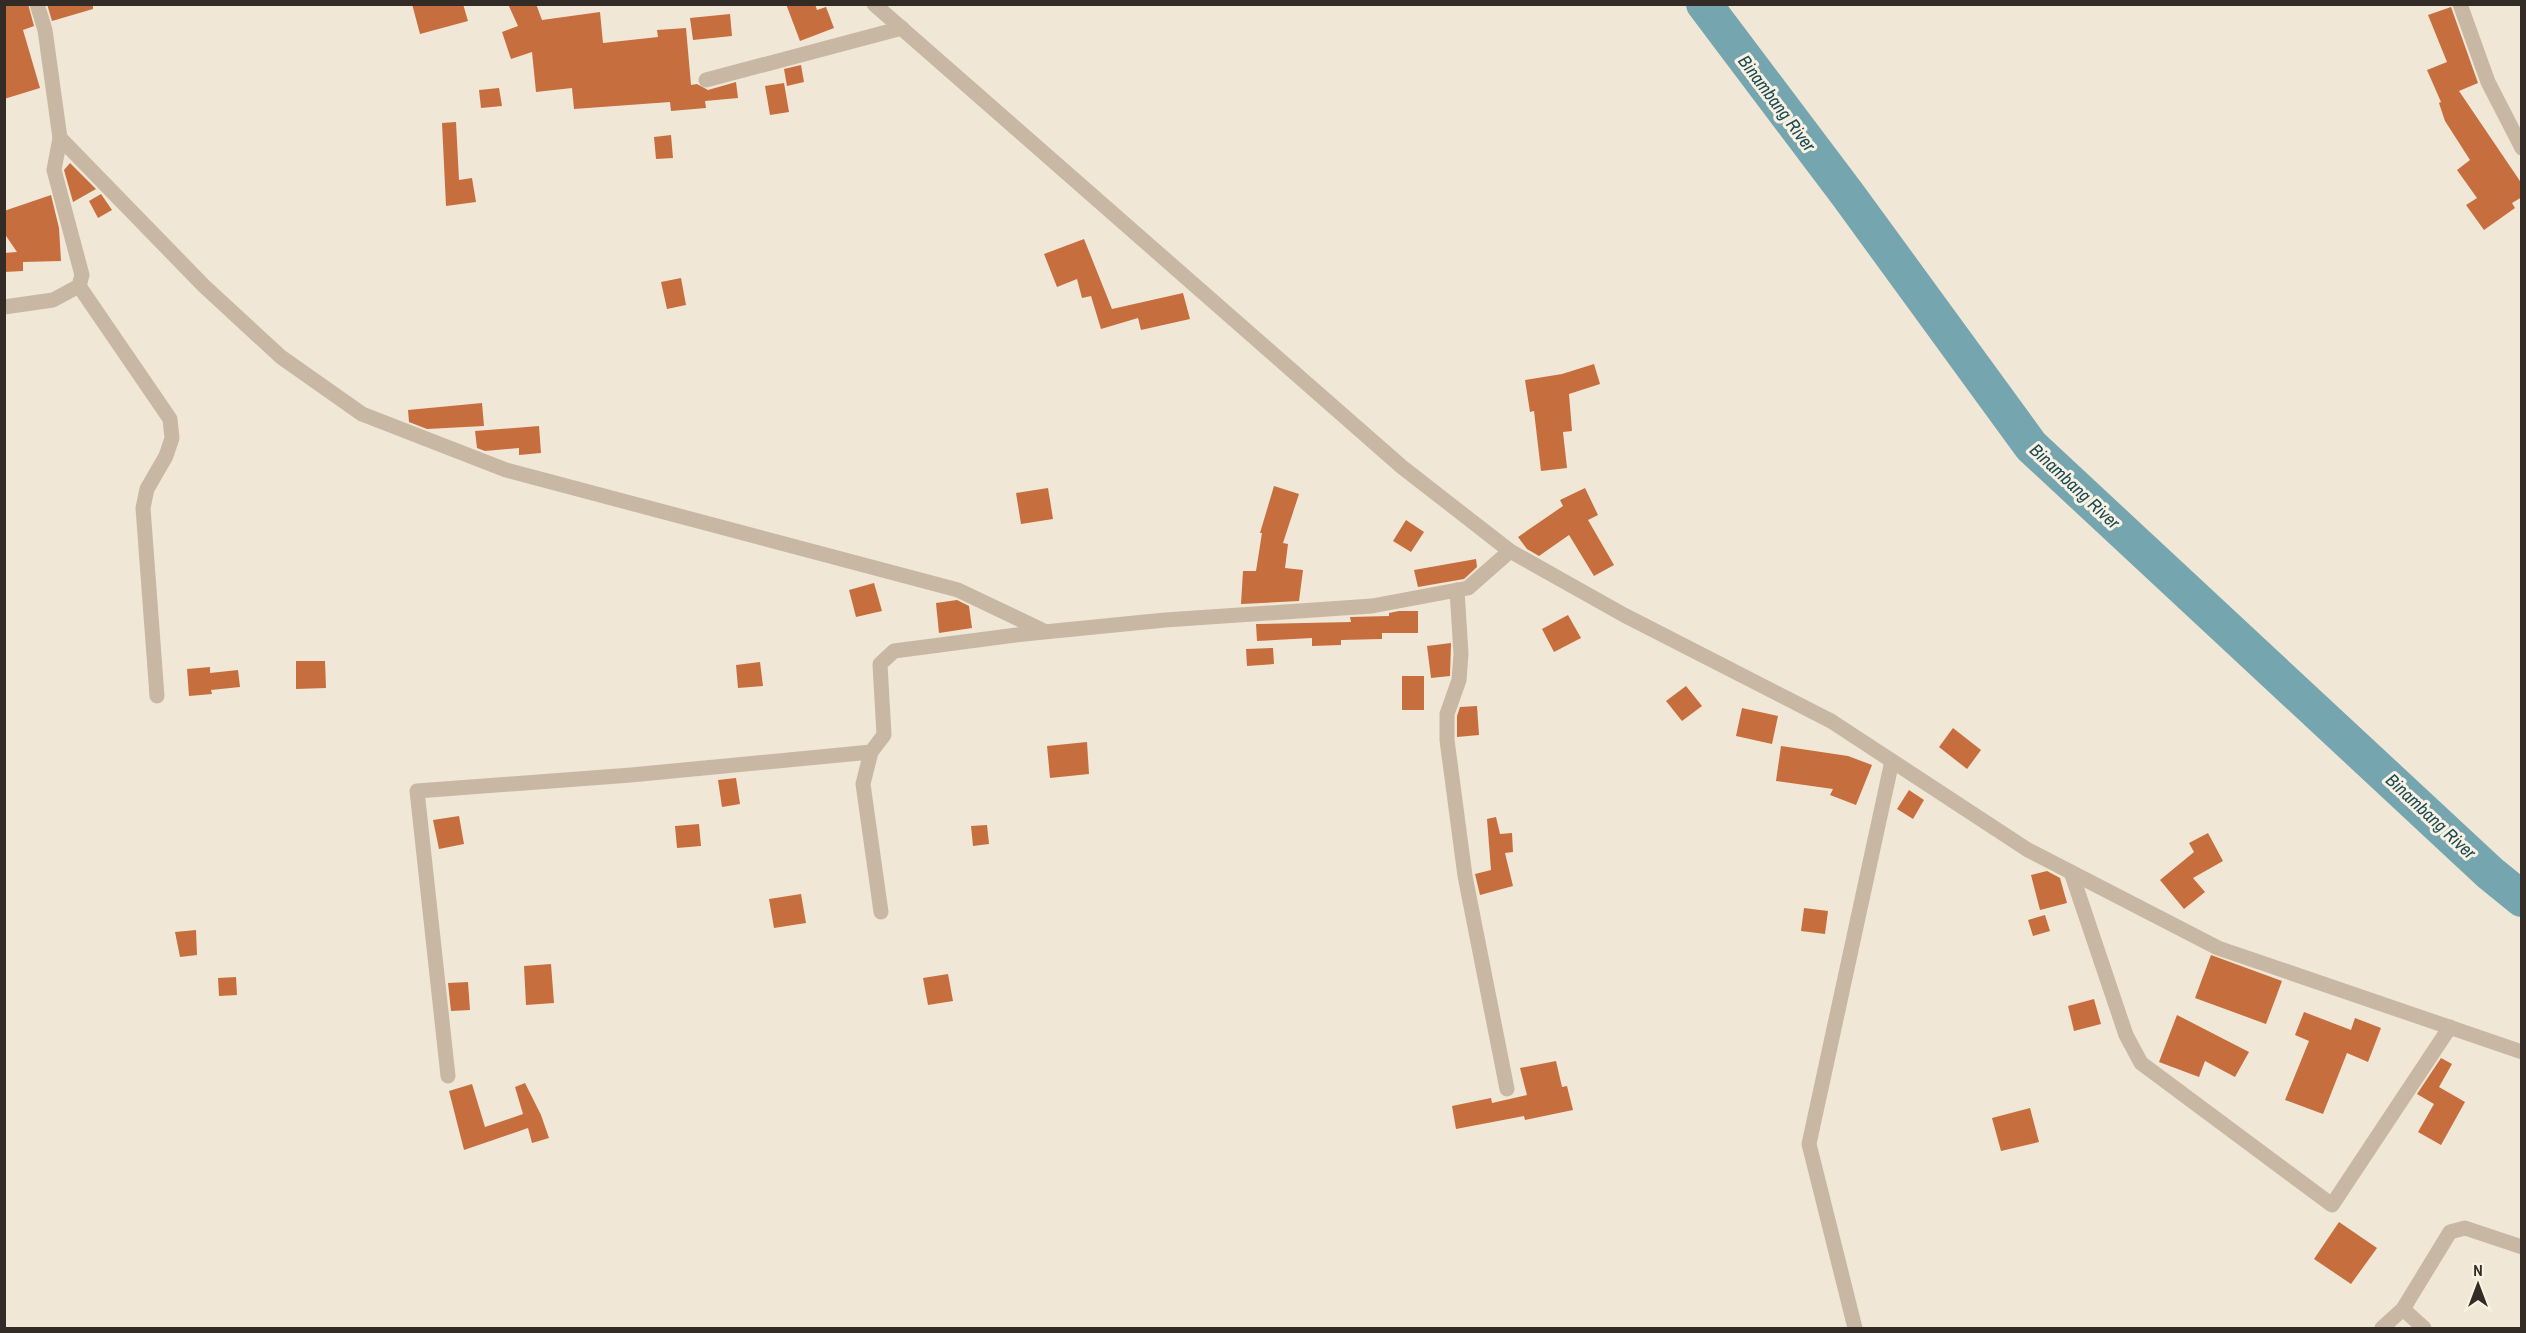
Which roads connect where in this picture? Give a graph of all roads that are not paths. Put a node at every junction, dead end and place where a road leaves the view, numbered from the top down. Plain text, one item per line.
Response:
1 (37, 4) edge
2 (874, 4) edge
3 (2460, 4) edge
4 (902, 28) junction
5 (706, 80) dead end
6 (60, 138) junction
7 (2522, 148) edge
8 (80, 286) junction
9 (4, 308) edge
10 (1510, 551) junction
11 (1457, 590) junction
12 (1046, 632) junction
13 (157, 696) dead end
14 (871, 752) junction
15 (1892, 761) junction
16 (2071, 872) junction
17 (881, 912) dead end
18 (2450, 1027) junction
19 (2522, 1052) edge
20 (448, 1076) dead end
21 (1507, 1089) dead end
22 (2522, 1247) edge
23 (2403, 1309) junction
24 (1855, 1329) edge
25 (2382, 1329) edge
26 (2424, 1329) edge

1 - 6 street
2 - 4 street
3 - 7 street
4 - 5 street
4 - 10 street
6 - 8 street
6 - 12 street
8 - 9 street
8 - 13 street
10 - 11 street
10 - 15 street
11 - 12 street
11 - 21 street
12 - 14 street
14 - 17 street
14 - 20 street
15 - 16 street
15 - 24 street
16 - 18 street
16 - 18 street
18 - 19 street
22 - 23 street
23 - 25 street
23 - 26 street

